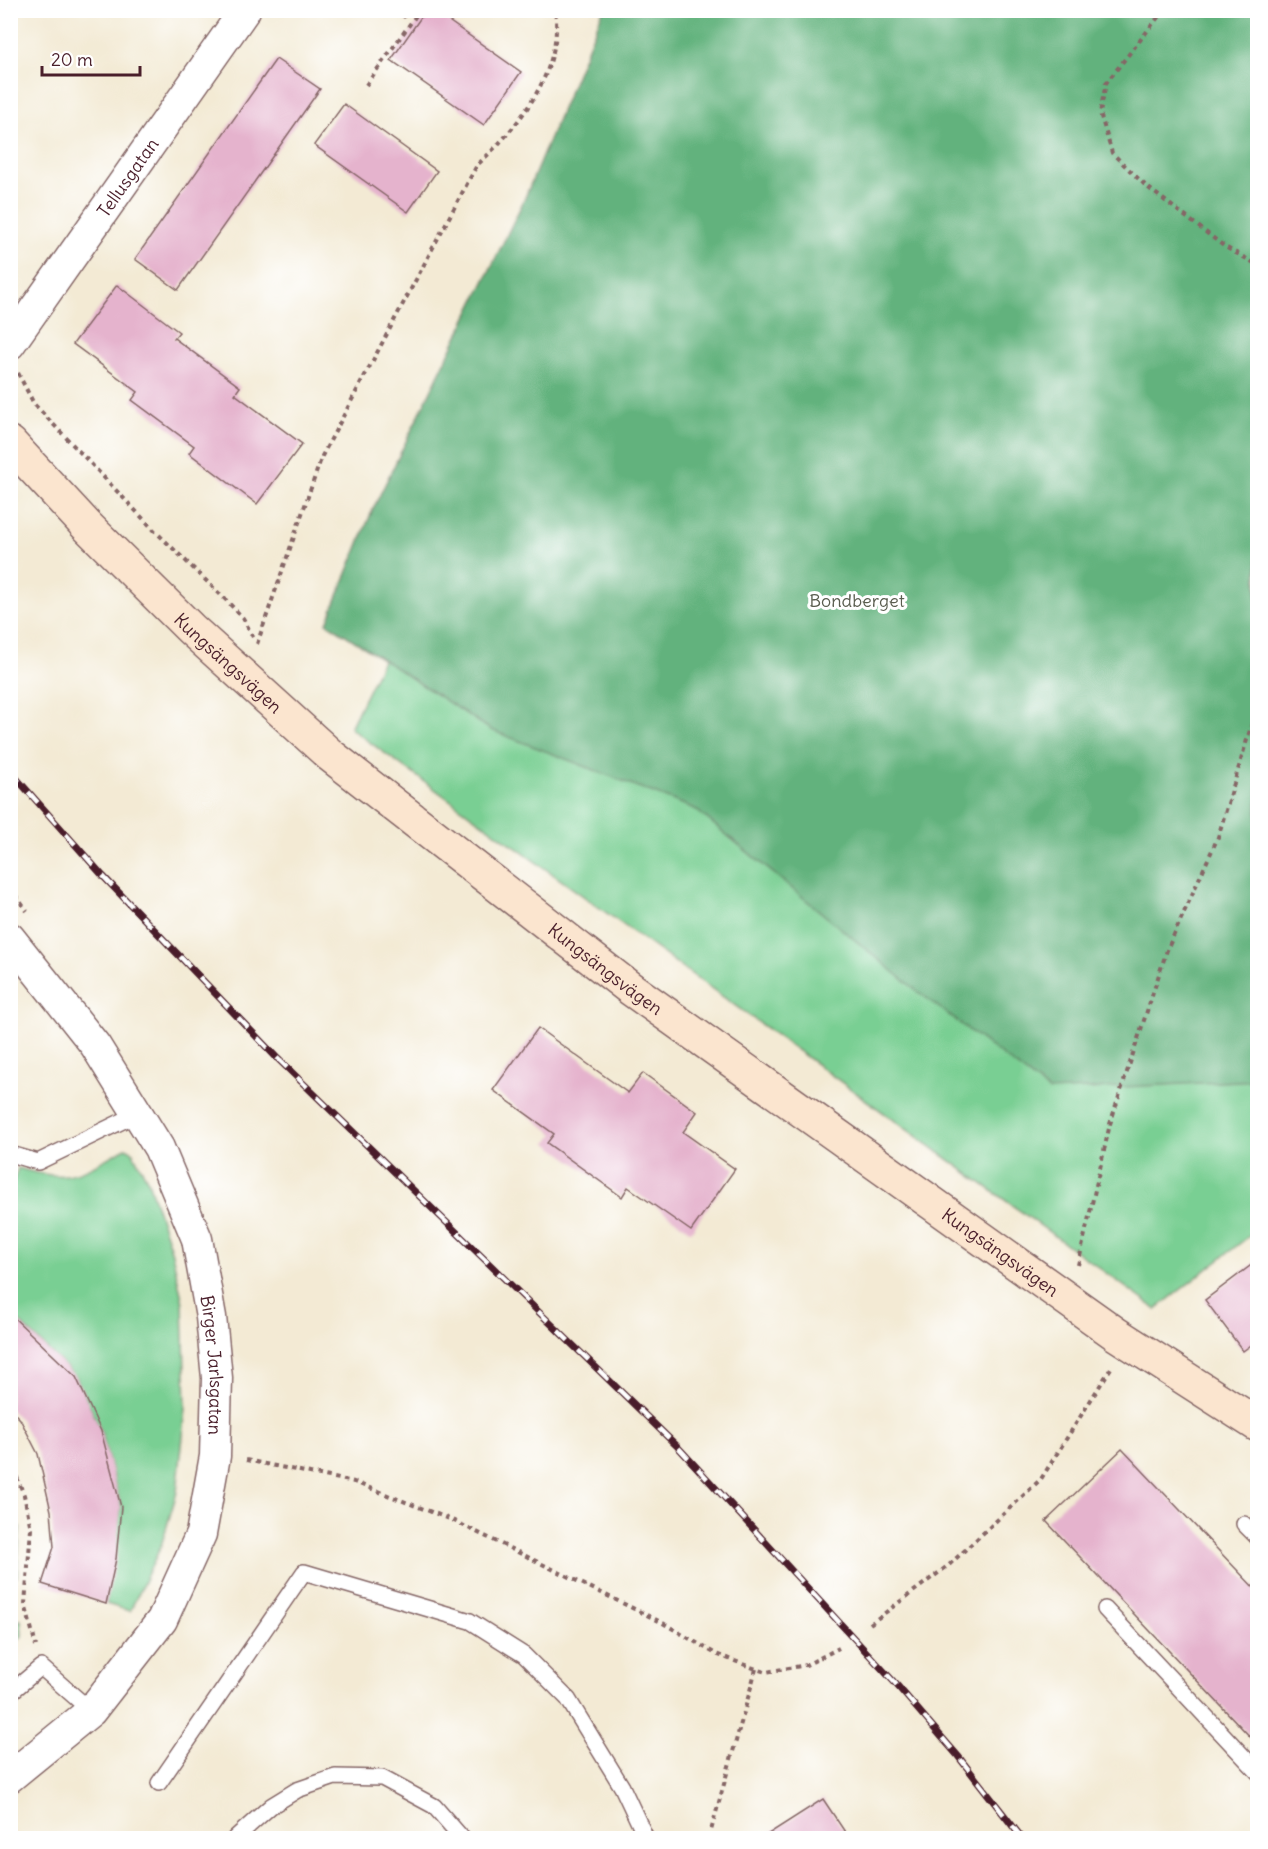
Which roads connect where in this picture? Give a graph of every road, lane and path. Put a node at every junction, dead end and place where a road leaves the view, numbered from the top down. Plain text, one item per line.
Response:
1 (246, 10) edge
2 (420, 10) edge
3 (526, 10) edge
4 (1164, 10) edge
5 (555, 11) edge
6 (366, 85) dead end
7 (1257, 265) edge
8 (13, 356) edge
9 (10, 444) edge
10 (256, 644) junction
11 (263, 653) dead end
12 (1257, 703) edge
13 (10, 938) edge
14 (139, 1113) junction
15 (10, 1154) edge
16 (1069, 1259) dead end
17 (1078, 1265) junction
18 (1087, 1272) dead end
19 (1129, 1342) junction
20 (1257, 1425) edge
21 (215, 1456) junction
22 (10, 1460) edge
23 (1244, 1524) dead end
24 (1257, 1538) edge
25 (1105, 1609) dead end
26 (870, 1624) dead end
27 (839, 1648) dead end
28 (41, 1667) junction
29 (756, 1669) junction
30 (10, 1693) edge
31 (91, 1711) junction
32 (1257, 1772) edge
33 (10, 1777) edge
34 (159, 1783) dead end
35 (235, 1839) edge
36 (462, 1839) edge
37 (646, 1839) edge
38 (709, 1839) edge

1 - 8 street, Tellusgatan
2 - 6 path
3 - 5 path
4 - 7 path
5 - 10 path
8 - 10 path
9 - 19 street, Kungsängsvägen
10 - 11 path
12 - 17 path
13 - 14 street, Birger Jarlsgatan
14 - 15 lane
14 - 21 street, Birger Jarlsgatan
16 - 17 path
17 - 18 path
19 - 20 street, Kungsängsvägen
19 - 26 path
21 - 29 path
21 - 31 street, Birger Jarlsgatan
22 - 28 path
23 - 24 lane
25 - 32 lane
27 - 29 path
28 - 30 lane
28 - 31 lane
29 - 38 path
31 - 33 street, Birger Jarlsgatan
34 - 37 lane
35 - 36 lane

